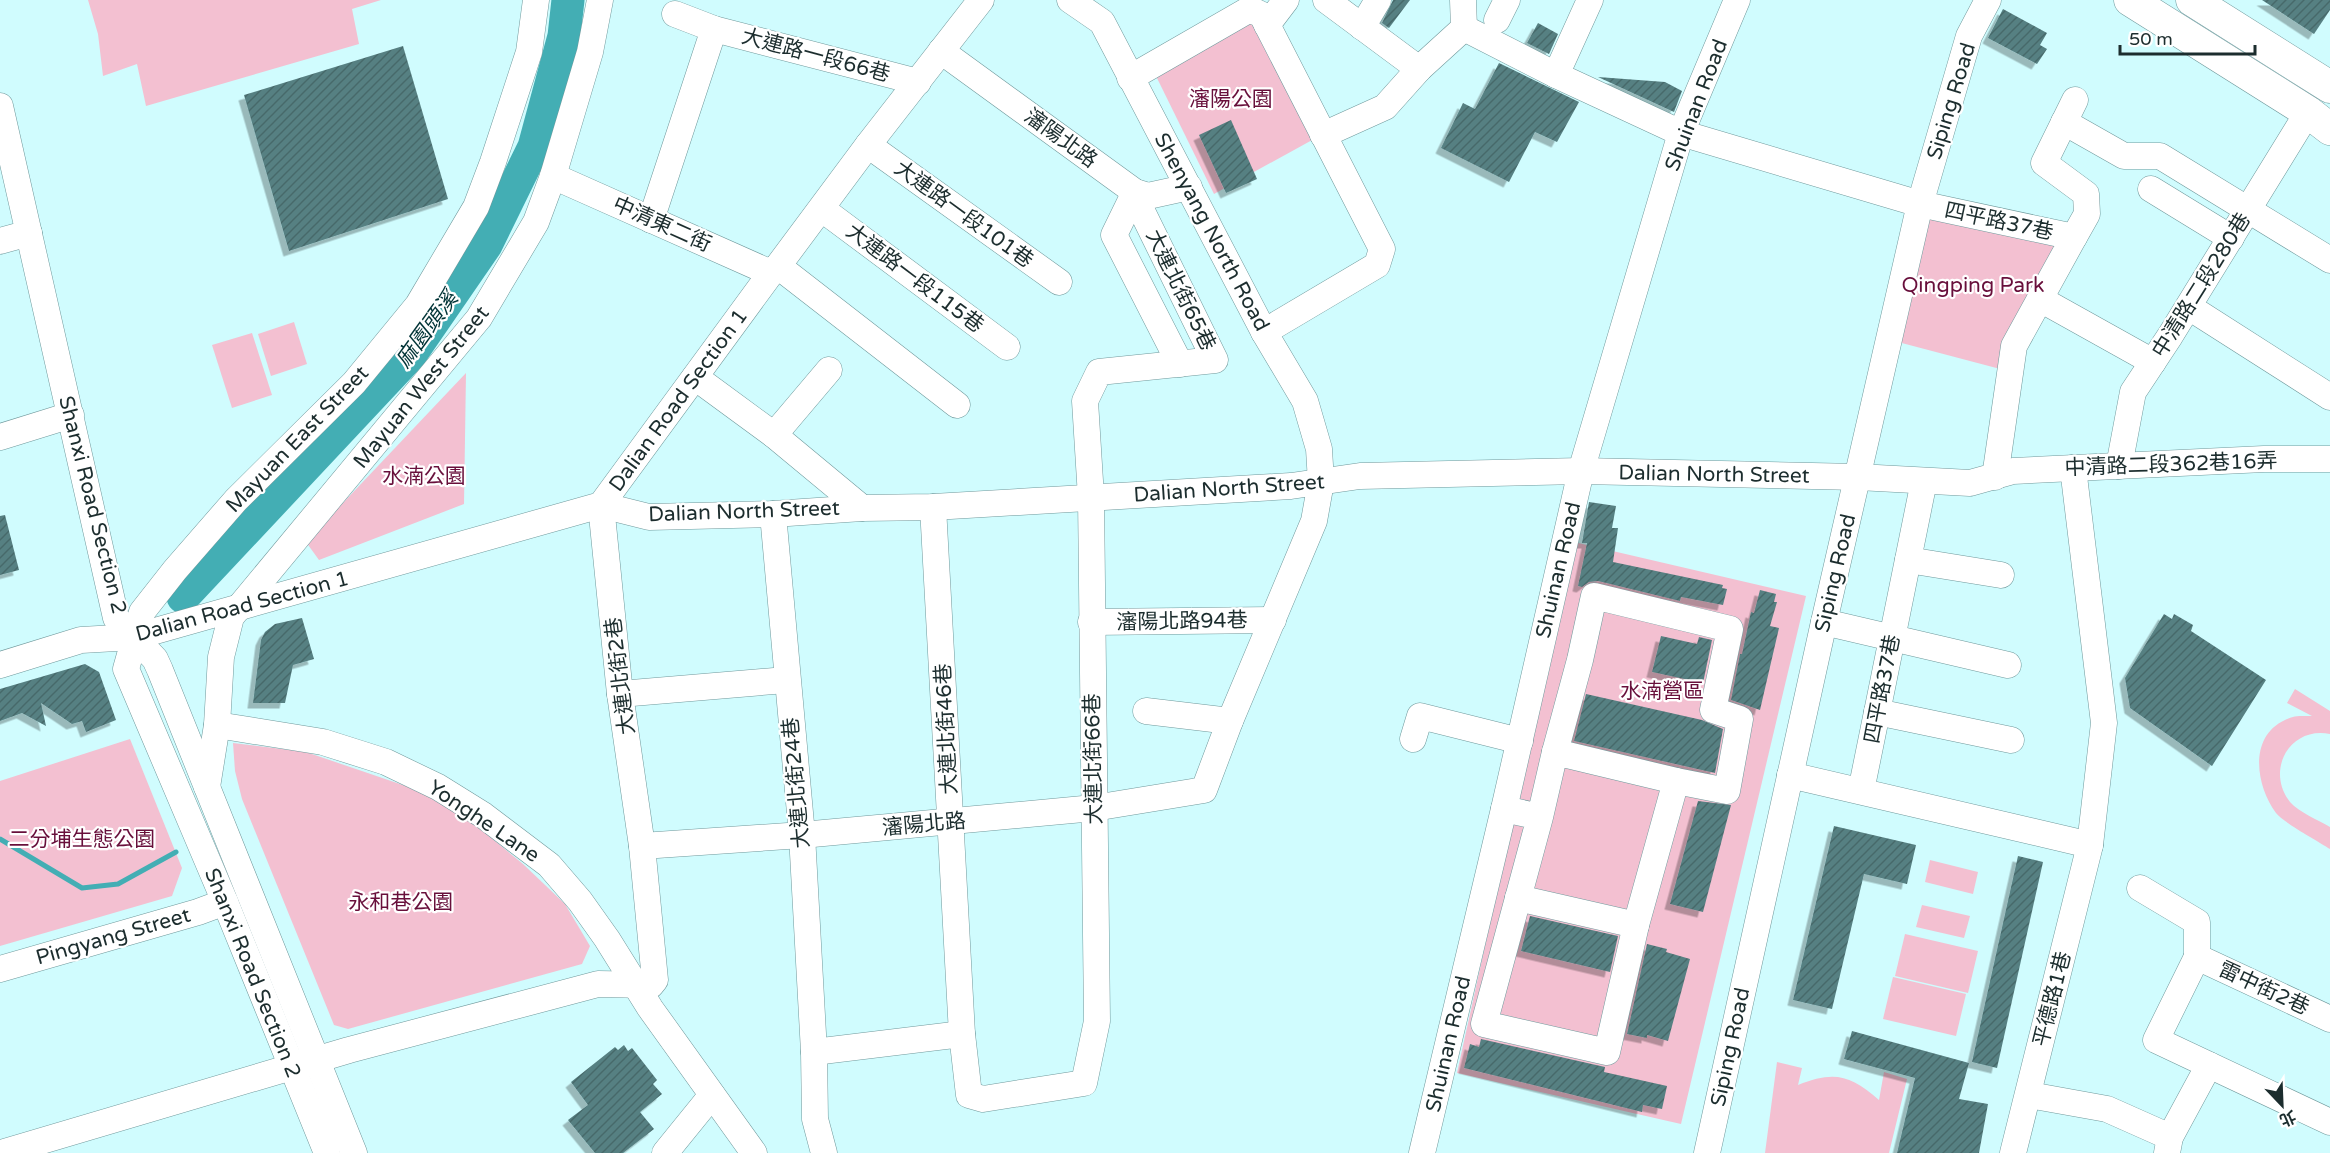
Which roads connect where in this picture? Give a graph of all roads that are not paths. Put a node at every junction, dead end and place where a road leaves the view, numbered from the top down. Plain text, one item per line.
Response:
1 (536, 0) edge
2 (600, 0) edge
3 (981, 0) edge
4 (1286, 0) edge
5 (1326, 0) edge
6 (1378, 0) edge
7 (1463, 0) edge
8 (1590, 0) edge
9 (1737, 0) edge
10 (1988, 0) edge
11 (2130, 0) edge
12 (2192, 0) edge
13 (1081, 3) edge
14 (675, 14) dead end
15 (1267, 25) junction
16 (1362, 27) junction
17 (714, 28) junction
18 (1464, 28) junction
19 (941, 51) junction
20 (1419, 69) junction
21 (1556, 75) junction
22 (1130, 78) junction
23 (918, 82) junction
24 (2330, 87) edge
25 (0, 106) edge
26 (2319, 120) edge
27 (1680, 133) junction
28 (1323, 135) junction
29 (868, 146) junction
30 (553, 176) junction
31 (1189, 187) junction
32 (2151, 189) dead end
33 (1134, 193) junction
34 (1920, 204) junction
35 (822, 208) junction
36 (2248, 210) junction
37 (651, 220) junction
38 (29, 233) junction
39 (2074, 237) junction
40 (2231, 238) junction
41 (0, 241) edge
42 (2330, 260) edge
43 (774, 270) junction
44 (1059, 282) dead end
45 (2040, 299) junction
46 (2188, 307) junction
47 (1264, 332) junction
48 (1007, 347) dead end
49 (2154, 362) junction
50 (1180, 364) junction
51 (829, 370) dead end
52 (694, 377) junction
53 (2330, 397) edge
54 (957, 405) dead end
55 (71, 415) junction
56 (774, 435) junction
57 (0, 437) edge
58 (2328, 460) edge
59 (2119, 466) junction
60 (2073, 468) junction
61 (1581, 471) junction
62 (2004, 474) junction
63 (1858, 477) junction
64 (1924, 481) junction
65 (1321, 482) junction
66 (1091, 497) junction
67 (601, 505) junction
68 (933, 507) junction
69 (862, 508) junction
70 (773, 514) junction
71 (1908, 560) junction
72 (2001, 575) dead end
73 (236, 609) junction
74 (1274, 620) junction
75 (1091, 622) junction
76 (1824, 622) junction
77 (134, 637) junction
78 (1892, 638) junction
79 (2008, 664) dead end
80 (0, 665) edge
81 (786, 680) junction
82 (620, 694) junction
83 (1146, 711) dead end
84 (1877, 712) junction
85 (1230, 721) junction
86 (218, 725) junction
87 (1413, 739) dead end
88 (2011, 740) dead end
89 (1520, 741) junction
90 (1555, 752) junction
91 (1790, 775) junction
92 (1676, 781) junction
93 (207, 787) junction
94 (1204, 790) joint
95 (1861, 791) junction
96 (1094, 808) junction
97 (1504, 809) junction
98 (1540, 817) junction
99 (951, 821) junction
100 (801, 835) junction
101 (2090, 845) junction
102 (642, 846) junction
103 (2140, 888) dead end
104 (1518, 898) junction
105 (225, 902) junction
106 (1636, 925) junction
107 (2197, 957) junction
108 (0, 969) edge
109 (637, 985) junction
110 (2330, 1019) edge
111 (962, 1034) junction
112 (814, 1052) junction
113 (316, 1059) junction
114 (2209, 1065) junction
115 (291, 1068) junction
116 (712, 1095) junction
117 (969, 1095) joint
118 (2029, 1095) junction
119 (2330, 1122) edge
120 (2169, 1145) edge
121 (18, 1151) edge
122 (327, 1153) edge
123 (354, 1153) edge
124 (665, 1153) edge
125 (754, 1153) edge
126 (824, 1153) edge
127 (1422, 1153) edge
128 (1707, 1153) edge
129 (2013, 1153) edge

1 - 77 street, Mayuan East Street
2 - 30 street, Mayuan West Street
3 - 19 street, Dalian Road Section 1
4 - 15 street
5 - 16 street
6 - 16 street
7 - 18 street
8 - 21 street
9 - 27 street, Shuinan Road
10 - 34 street, Siping Road
11 - 26 main road
12 - 24 main road
13 - 22 street, Shenyang North Road
14 - 17 street, 大連路一段66巷
15 - 22 street
15 - 28 street
16 - 20 street
17 - 23 street, 大連路一段66巷
17 - 37 street, 大連路一段66巷
18 - 20 street
18 - 21 street, 四平路37巷
19 - 23 street, Dalian Road Section 1
19 - 33 street, 瀋陽北路
20 - 28 street
21 - 27 street, 四平路37巷
22 - 31 street, Shenyang North Road
23 - 29 street, Dalian Road Section 1
25 - 38 street, Shanxi Road Section 2
26 - 36 street, 中清路二段280巷
27 - 34 street, 四平路37巷
27 - 61 street, Shuinan Road
28 - 47 street
29 - 35 street, Dalian Road Section 1
29 - 44 street, 大連路一段101巷
30 - 37 street, 中清東二街
30 - 73 street, Mayuan West Street
31 - 33 street
31 - 47 street, Shenyang North Road
32 - 40 street
33 - 50 street
33 - 50 street, 大連北街65巷
34 - 39 street, 四平路37巷
34 - 63 street, Siping Road
35 - 43 street, Dalian Road Section 1
35 - 48 street, 大連路一段115巷
36 - 39 street
36 - 40 street, 中清路二段280巷
36 - 42 street
37 - 43 street, 中清東二街
38 - 41 street
38 - 55 street, Shanxi Road Section 2
39 - 45 street, 四平路37巷
40 - 46 street, 中清路二段280巷
43 - 52 street, Dalian Road Section 1
43 - 54 street, 中清東二街
45 - 49 street
45 - 62 street, 四平路37巷
46 - 49 street, 中清路二段280巷
46 - 53 street
47 - 65 street, Shenyang North Road
49 - 59 street, 中清路二段280巷
50 - 66 street, 大連北街65巷
51 - 56 street
52 - 56 street
52 - 67 street, Dalian Road Section 1
55 - 57 street
55 - 77 street, Shanxi Road Section 2
56 - 69 street
58 - 59 street, 中清路二段362巷16弄
59 - 60 street, 中清路二段362巷16弄
60 - 62 street, 中清路二段362巷16弄
60 - 101 street, 平德路1巷
61 - 63 street, Dalian North Street
61 - 65 street, Dalian North Street
61 - 89 street, Shuinan Road
62 - 64 street
63 - 64 street
63 - 76 street, Siping Road
64 - 71 street, 四平路37巷
65 - 66 street, Dalian North Street
65 - 74 street, Shenyang North Road
66 - 68 street, Dalian North Street
66 - 75 street, 大連北街66巷
67 - 70 street, Dalian North Street
67 - 73 street, Dalian Road Section 1
67 - 82 street, 大連北街2巷
68 - 69 street, Dalian North Street
68 - 99 street, 大連北街46巷
69 - 70 street, Dalian North Street
70 - 81 street, 大連北街24巷
71 - 72 street
71 - 78 street, 四平路37巷
73 - 77 street, Dalian Road Section 1
73 - 86 street
74 - 75 street, 瀋陽北路94巷
74 - 85 street, Shenyang North Road
75 - 96 street, 大連北街66巷
76 - 78 street
76 - 91 street, Siping Road
77 - 80 street, Dalian Road Section 1
77 - 93 street, Shanxi Road Section 2
77 - 105 street, Shanxi Road Section 2
78 - 79 street
78 - 84 street, 四平路37巷
81 - 82 street
81 - 100 street, 大連北街24巷
82 - 102 street, 大連北街2巷
83 - 85 street
84 - 88 street
84 - 95 street, 四平路37巷
85 - 94 street, Shenyang North Road
86 - 93 street
86 - 109 street, Yonghe Lane
87 - 89 street
89 - 97 street, Shuinan Road
90 - 92 street
90 - 92 street
90 - 98 street
91 - 95 street
91 - 128 street, Siping Road
92 - 106 street
93 - 113 street, Shanxi Road Section 2
94 - 96 street, 瀋陽北路
95 - 101 street
96 - 99 street, 瀋陽北路
96 - 117 street, 大連北街66巷
97 - 98 street
97 - 127 street, Shuinan Road
98 - 104 street
99 - 100 street, 瀋陽北路
99 - 111 street, 大連北街46巷
100 - 102 street, 瀋陽北路
100 - 112 street, 大連北街24巷
101 - 118 street, 平德路1巷
102 - 109 street, 大連北街2巷
103 - 107 street, 雷中街2巷
104 - 106 street
104 - 106 street
105 - 108 street, Pingyang Street
105 - 115 street, Shanxi Road Section 2
107 - 110 street, 雷中街2巷
107 - 114 street, 雷中街2巷
109 - 113 street
109 - 116 street, Yonghe Lane
111 - 112 street
111 - 117 street, 大連北街46巷
112 - 126 street, 大連北街24巷
113 - 115 street
113 - 123 street, Shanxi Road Section 2
114 - 119 street
114 - 120 street
115 - 121 street
115 - 122 street, Shanxi Road Section 2
116 - 124 street
116 - 125 street, Yonghe Lane
118 - 120 street
118 - 129 street, 平德路1巷

